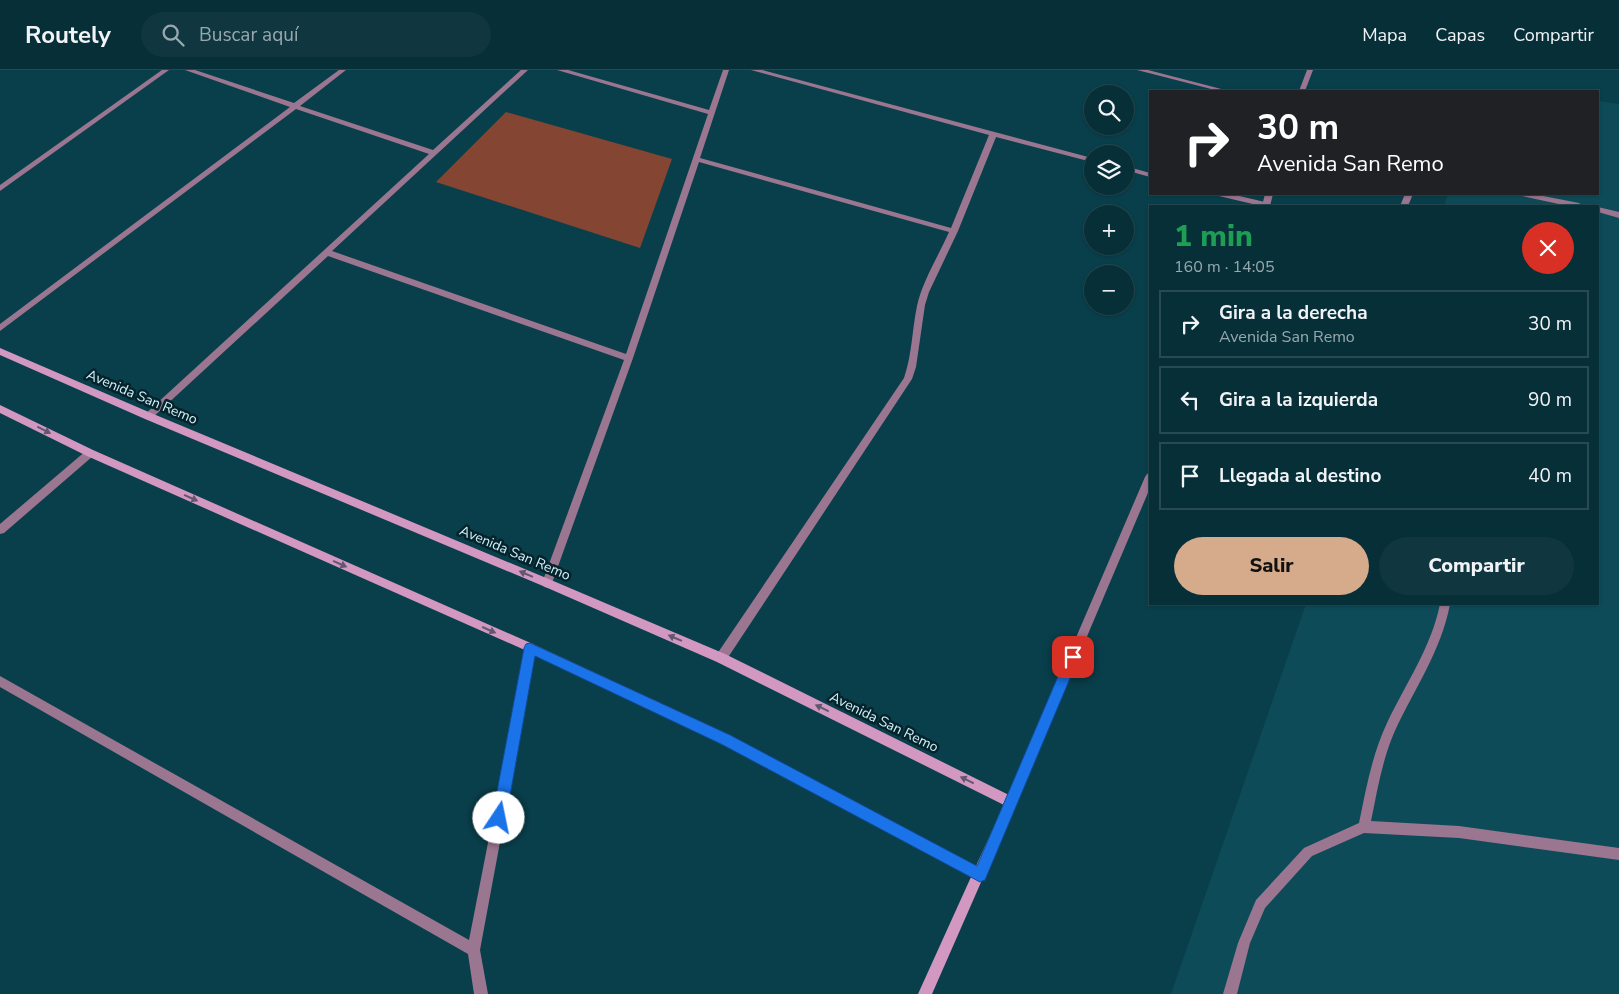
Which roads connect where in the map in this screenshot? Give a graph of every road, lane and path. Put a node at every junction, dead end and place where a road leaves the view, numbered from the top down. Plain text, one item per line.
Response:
1 (166, 70) edge
2 (188, 70) edge
3 (343, 70) edge
4 (525, 70) edge
5 (560, 70) edge
6 (726, 70) edge
7 (754, 70) edge
8 (1140, 70) edge
9 (1310, 70) edge
10 (1222, 90) edge
11 (1302, 90) edge
12 (295, 106) junction
13 (712, 113) junction
14 (993, 134) junction
15 (434, 153) junction
16 (1084, 158) edge
17 (696, 159) junction
18 (1134, 171) edge
19 (1149, 175) edge
20 (0, 189) edge
21 (1226, 195) edge
22 (1527, 195) edge
23 (1262, 205) edge
24 (1575, 205) edge
25 (1599, 210) edge
26 (1619, 215) edge
27 (954, 231) junction
28 (326, 252) junction
29 (0, 328) edge
30 (0, 351) edge
31 (629, 358) junction
32 (0, 409) edge
33 (148, 416) junction
34 (90, 453) junction
35 (1149, 478) edge
36 (0, 530) edge
37 (547, 582) junction
38 (1445, 605) edge
39 (530, 648) junction
40 (721, 658) junction
41 (0, 681) edge
42 (1011, 802) junction
43 (1364, 827) junction
44 (1619, 854) edge
45 (980, 875) junction
46 (474, 950) junction
47 (481, 994) edge
48 (925, 994) edge
49 (1230, 994) edge

1 - 20 street
2 - 12 street
3 - 12 street
4 - 15 street
5 - 13 street
6 - 13 street
7 - 14 street
8 - 10 street
9 - 11 street
12 - 15 street
12 - 29 street
13 - 17 street
14 - 16 street
14 - 27 street
15 - 28 street
17 - 27 street
17 - 31 street
18 - 19 street
21 - 23 street
22 - 24 street
25 - 26 street
27 - 40 street
28 - 31 street
28 - 33 street
30 - 33 main road, Avenida San Remo
31 - 37 street
32 -> 34 main road
37 -> 33 main road, Avenida San Remo
34 - 36 street
34 -> 39 main road
35 - 42 street
40 -> 37 main road, Avenida San Remo
38 - 43 street
39 - 45 main road
39 - 46 street
42 -> 40 main road, Avenida San Remo
41 - 46 street
42 - 45 main road
43 - 44 street
43 - 49 street
45 - 48 main road
46 - 47 street

